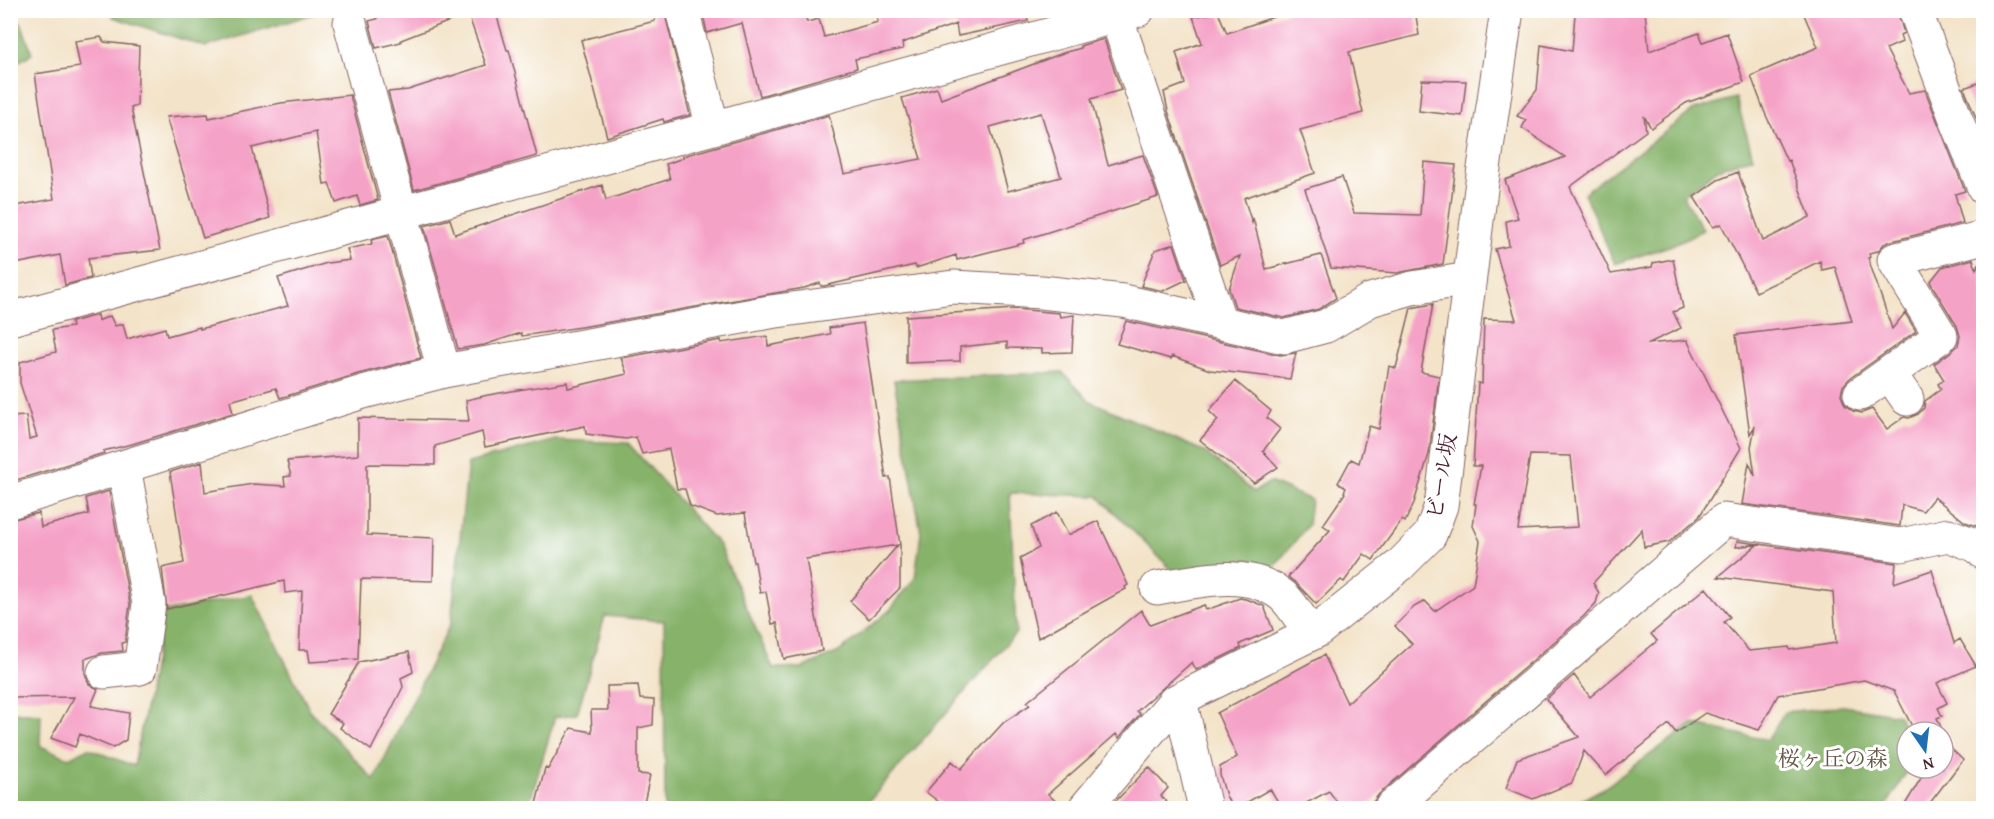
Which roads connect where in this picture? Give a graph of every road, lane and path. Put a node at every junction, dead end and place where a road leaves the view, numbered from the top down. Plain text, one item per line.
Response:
1 (682, 10) edge
2 (1507, 10) edge
3 (1915, 10) edge
4 (1123, 13) edge
5 (350, 23) dead end
6 (713, 128) junction
7 (1983, 188) edge
8 (402, 213) junction
9 (1983, 237) edge
10 (1469, 279) junction
11 (10, 319) edge
12 (1220, 322) junction
13 (444, 371) junction
14 (1860, 394) dead end
15 (124, 467) junction
16 (10, 502) edge
17 (1983, 553) edge
18 (1156, 588) dead end
19 (1311, 634) junction
20 (105, 672) dead end
21 (1180, 700) junction
22 (1085, 808) edge
23 (1205, 808) edge
24 (1391, 808) edge

1 - 6 street
2 - 10 street, ビール坂
3 - 7 street
4 - 6 street
4 - 12 street
5 - 8 street
6 - 8 street
8 - 11 street
8 - 13 street
9 - 14 street
10 - 12 street
10 - 19 street, ビール坂
12 - 13 street
13 - 15 street
15 - 16 street
15 - 20 street
17 - 24 street
18 - 19 street
19 - 21 street, ビール坂
21 - 22 street, ビール坂
21 - 23 street

